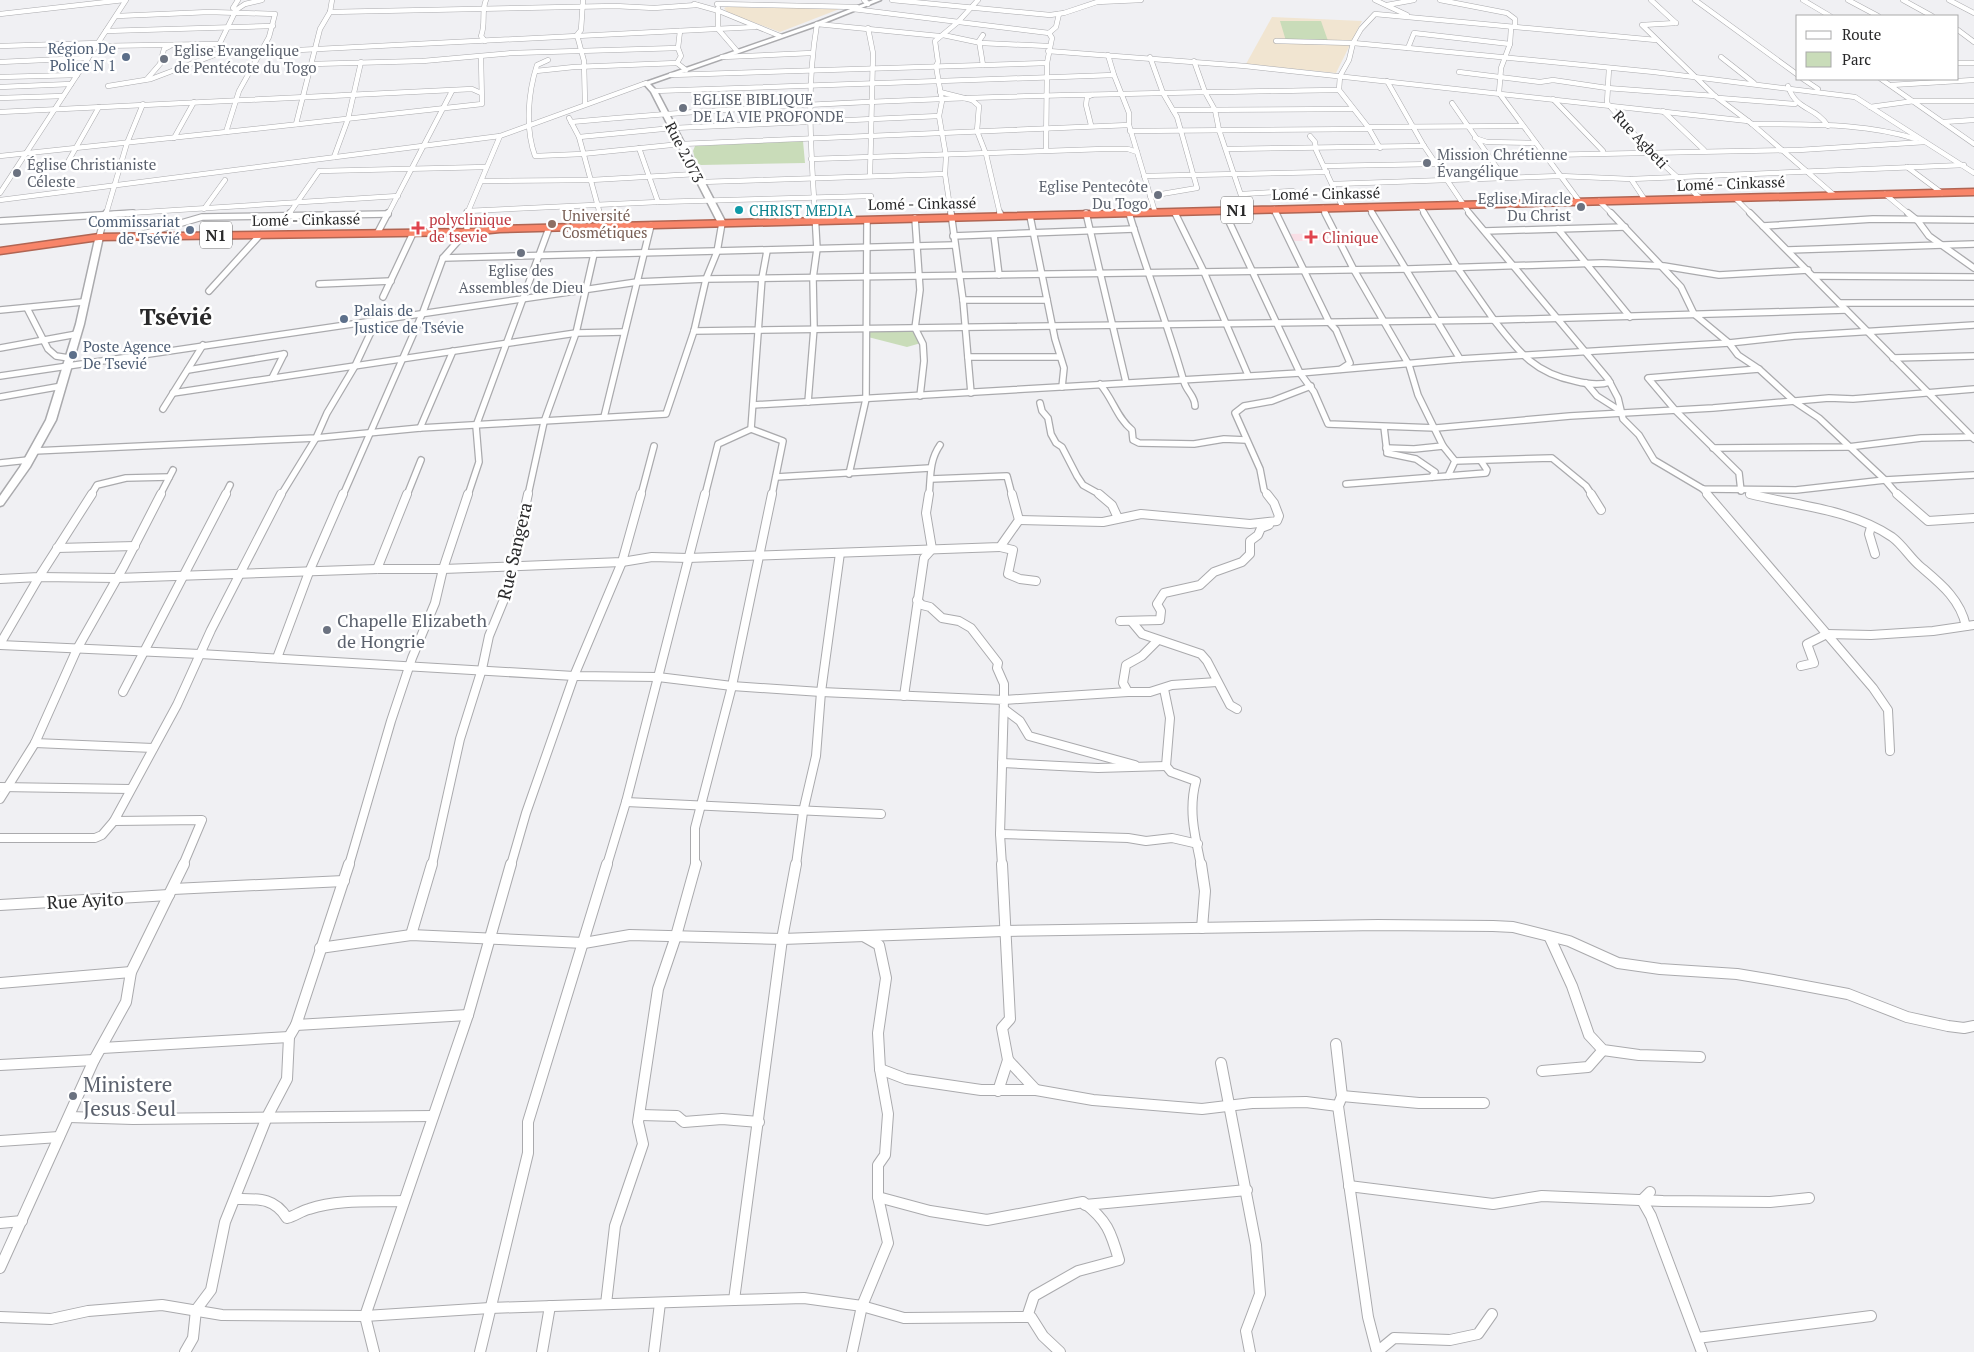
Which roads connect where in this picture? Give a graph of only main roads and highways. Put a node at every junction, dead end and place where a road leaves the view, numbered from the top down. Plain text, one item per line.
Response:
1 (1974, 192) edge
2 (0, 251) edge

1 - 2 highway, Lomé - Cinkassé / N1

